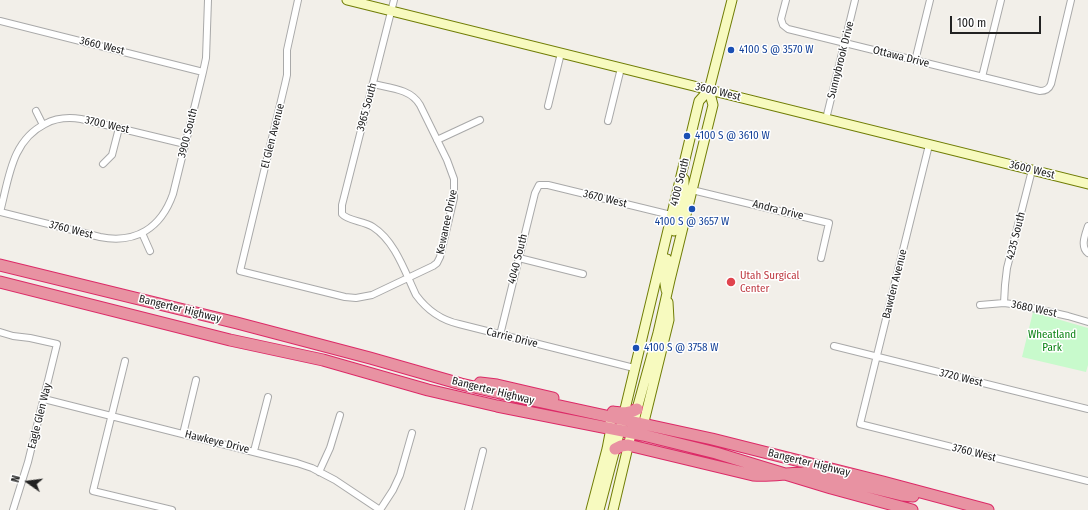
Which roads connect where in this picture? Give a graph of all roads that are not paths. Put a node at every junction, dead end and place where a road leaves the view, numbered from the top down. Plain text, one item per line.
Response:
1 (208, 0) edge
2 (298, 0) edge
3 (347, 0) edge
4 (394, 0) edge
5 (732, 0) edge
6 (786, 0) edge
7 (855, 0) edge
8 (930, 0) edge
9 (1001, 0) edge
10 (1071, 0) edge
11 (391, 11) junction
12 (0, 21) edge
13 (845, 43) junction
14 (561, 53) junction
15 (915, 61) junction
16 (621, 68) junction
17 (204, 72) junction
18 (982, 77) junction
19 (373, 84) junction
20 (709, 90) junction
21 (548, 106) dead end
22 (36, 111) dead end
23 (826, 119) junction
24 (480, 120) dead end
25 (608, 121) dead end
26 (43, 125) junction
27 (119, 128) junction
28 (437, 140) junction
29 (185, 144) junction
30 (929, 144) junction
31 (103, 164) dead end
32 (683, 168) junction
33 (1032, 170) junction
34 (1088, 184) edge
35 (539, 185) joint
36 (692, 190) junction
37 (0, 212) edge
38 (342, 214) joint
39 (672, 216) junction
40 (1088, 226) edge
41 (142, 233) junction
42 (150, 251) dead end
43 (1087, 252) edge
44 (519, 258) junction
45 (821, 258) dead end
46 (0, 265) edge
47 (240, 271) joint
48 (583, 274) dead end
49 (408, 278) junction
50 (0, 282) edge
51 (667, 295) junction
52 (1004, 303) junction
53 (980, 305) dead end
54 (1088, 322) edge
55 (0, 332) edge
56 (500, 335) junction
57 (834, 346) dead end
58 (877, 357) junction
59 (323, 360) junction
60 (125, 361) dead end
61 (634, 368) junction
62 (196, 380) dead end
63 (461, 384) junction
64 (268, 397) dead end
65 (44, 399) junction
66 (637, 409) junction
67 (1088, 409) edge
68 (340, 415) dead end
69 (111, 416) junction
70 (619, 423) junction
71 (860, 424) joint
72 (638, 428) junction
73 (412, 433) dead end
74 (183, 434) junction
75 (628, 445) junction
76 (615, 450) junction
77 (483, 451) dead end
78 (254, 452) junction
79 (319, 472) junction
80 (783, 474) junction
81 (1088, 481) edge
82 (934, 496) junction
83 (13, 510) edge
84 (172, 510) edge
85 (380, 510) edge
86 (468, 510) edge
87 (590, 510) edge
88 (599, 510) edge
89 (613, 510) edge
90 (912, 510) edge
91 (988, 510) edge

1 - 17 street, 3900 South
2 - 47 street, El Glen Avenue
3 - 11 main road, 3600 West
4 - 11 street, 3965 South
5 - 20 main road
6 - 13 street, Ottawa Drive
7 - 13 street, Sunnybrook Drive
8 - 15 street
9 - 18 street
10 - 18 street, Ottawa Drive
11 - 14 main road, 3600 West
11 - 19 street, 3965 South
12 - 17 street, 3660 West
13 - 15 street, Ottawa Drive
13 - 23 street, Sunnybrook Drive
14 - 16 main road, 3600 West
14 - 21 street
15 - 18 street, Ottawa Drive
16 - 20 main road, 3600 West
16 - 25 street
17 - 29 street, 3900 South
19 - 28 street, Kewanee Drive
19 - 38 street, 3965 South
20 - 23 main road, 3600 West
20 - 32 main road, 4100 South
20 - 36 main road, 4100 South
22 - 26 street
23 - 30 main road, 3600 West
24 - 28 street
26 - 27 street, 3700 West
26 - 37 street, 3700 West
27 - 29 street, 3700 West
27 - 31 street
28 - 49 street, Kewanee Drive
29 - 41 street, 3900 South
30 - 33 main road, 3600 West
30 - 58 street, Bawden Avenue
32 - 39 main road, 4100 South
32 - 51 main road
33 - 34 main road, 3600 West
33 - 52 street, 4235 South
35 - 39 street, 3670 West
35 - 44 street, 4040 South
36 - 45 street, Andra Drive
36 - 51 main road, 4100 South
37 - 41 street, 3760 West
38 - 49 street, Carrie Drive
39 - 61 main road, 4100 South
40 - 43 street
41 - 42 street
44 - 48 street
44 - 56 street, 4040 South
46 - 63 highway, Bangerter Highway
47 - 49 street, Kewanee Drive
49 - 56 street, Carrie Drive
50 - 59 highway, Bangerter Highway
51 - 66 main road, 4100 South
51 - 72 main road
52 - 53 street, 3680 West
52 - 54 street, 3680 West
55 - 65 street, Eagle Glen Way
56 - 61 street, Carrie Drive
57 - 58 street, 3720 West
58 - 67 street, 3720 West
58 - 71 street, Bawden Avenue
59 - 63 highway
59 - 70 highway, Bangerter Highway
60 - 69 street
61 - 70 main road, 4100 South
62 - 74 street
63 - 70 highway, Bangerter Highway
63 - 70 highway
64 - 78 street
65 - 69 street, Hawkeye Drive
65 - 83 street, Eagle Glen Way
66 - 70 highway
66 - 72 main road, 4100 South
68 - 79 street
69 - 74 street, Hawkeye Drive
69 - 84 street
70 - 72 highway, Bangerter Highway
70 - 76 main road, 4100 South
70 - 87 main road
71 - 81 street, 3760 West
72 - 75 main road, 4100 South
72 - 80 highway, Bangerter Highway
72 - 82 highway, Bangerter Highway
73 - 85 street
74 - 78 street, Hawkeye Drive
75 - 76 highway
75 - 80 highway
75 - 89 main road, 4100 South
76 - 88 main road, 4100 South
77 - 86 street
78 - 79 street, Hawkeye Drive
79 - 85 street, Hawkeye Drive
80 - 82 highway
80 - 90 highway, Bangerter Highway
82 - 91 highway, Bangerter Highway

